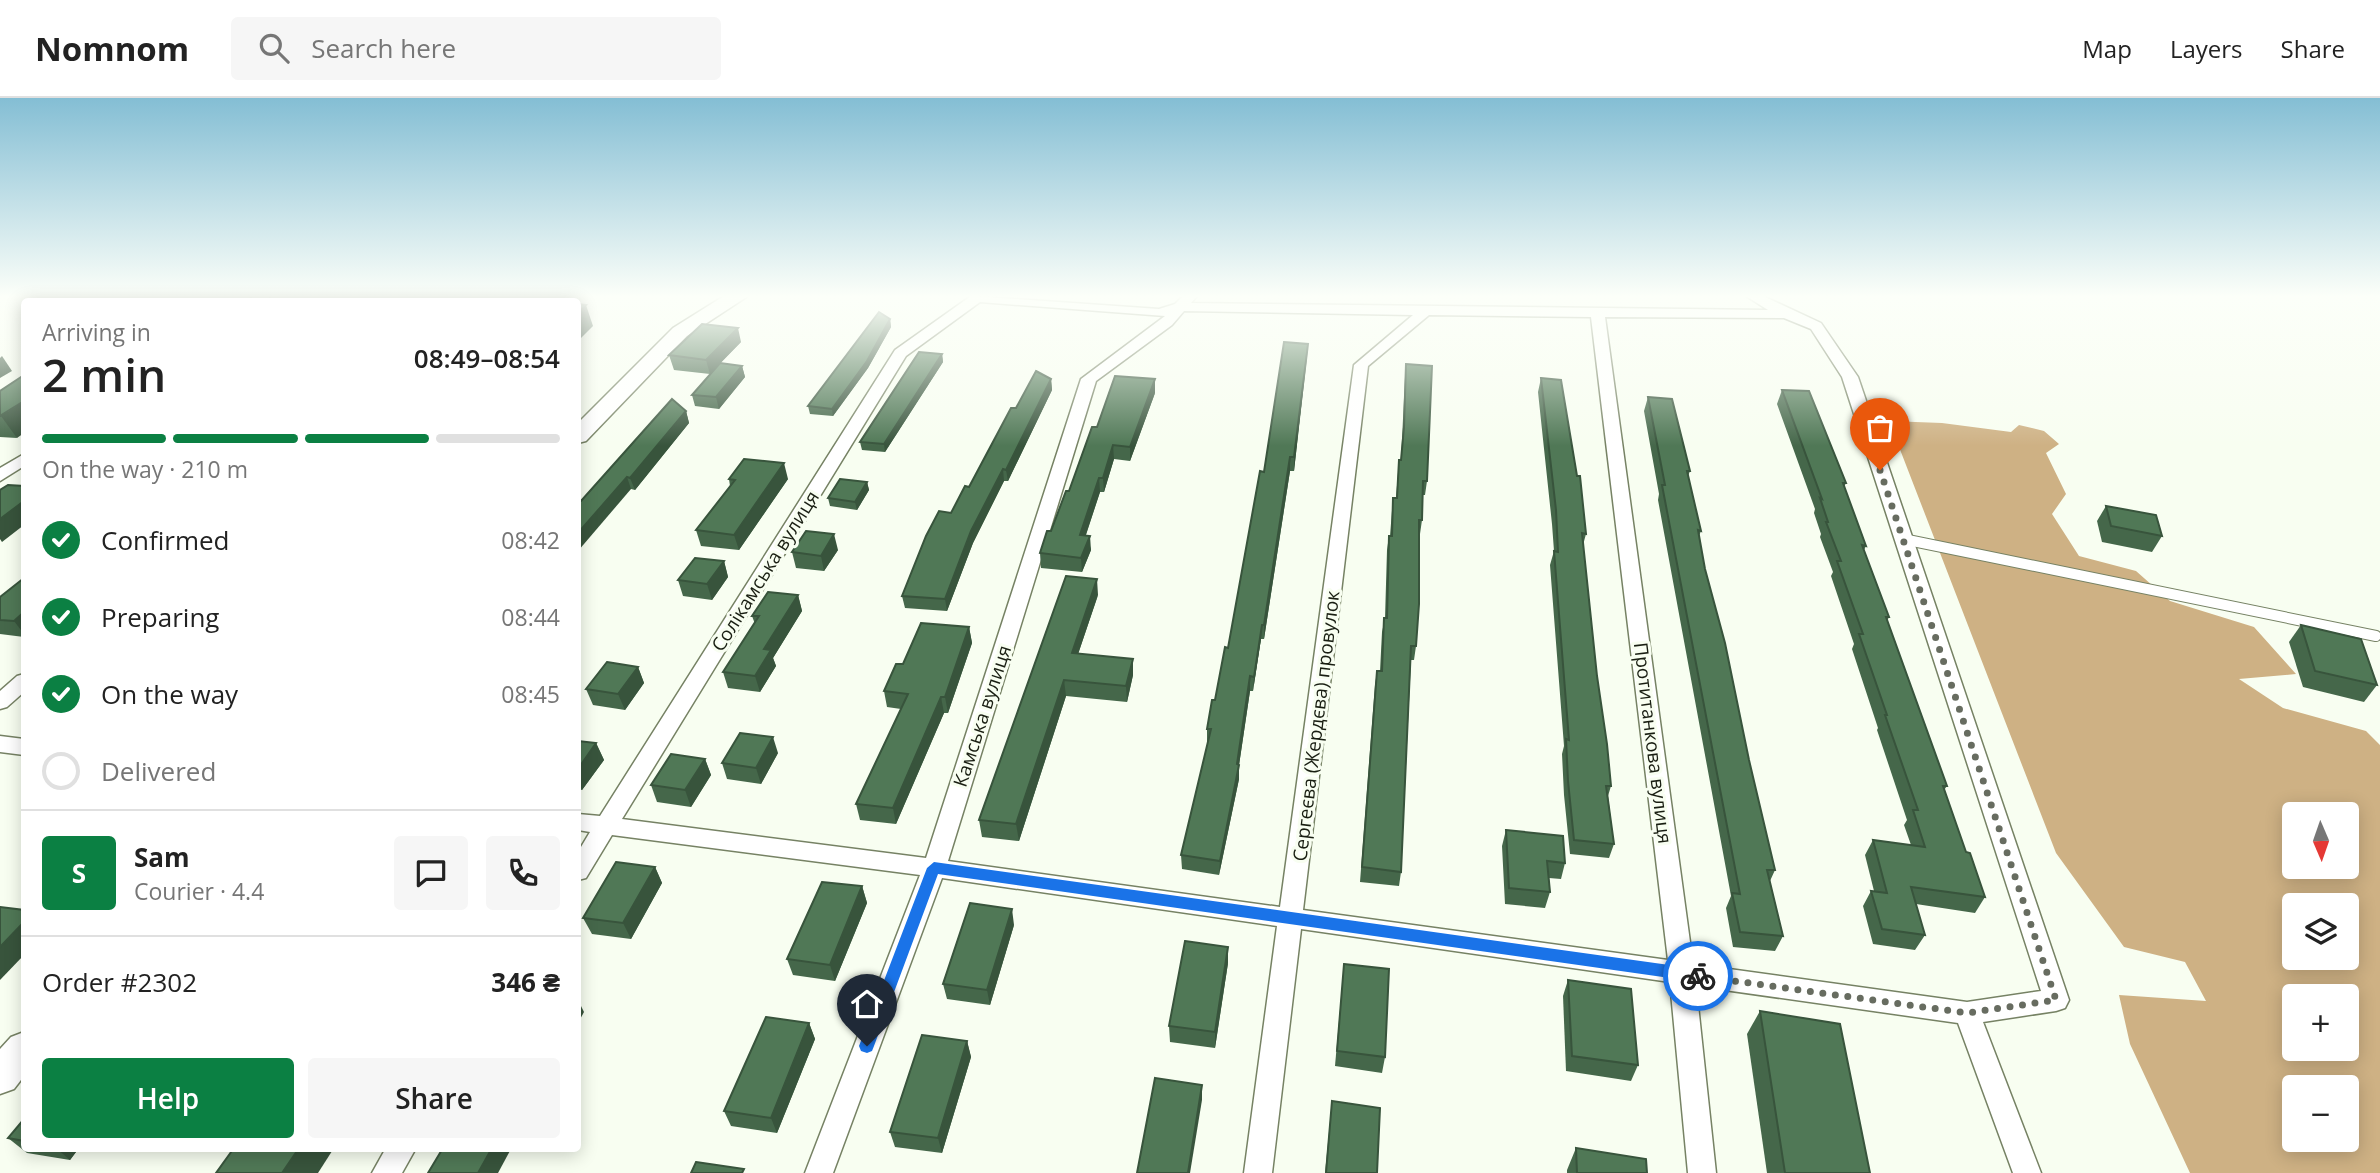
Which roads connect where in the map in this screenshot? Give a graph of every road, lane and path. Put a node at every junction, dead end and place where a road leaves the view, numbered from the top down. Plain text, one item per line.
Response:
1 (666, 346) edge
2 (910, 346) edge
3 (1135, 346) edge
4 (1384, 346) edge
5 (1602, 346) edge
6 (1829, 346) edge
7 (1850, 377) joint
8 (581, 433) edge
9 (21, 460) edge
10 (0, 476) edge
11 (1903, 539) junction
12 (2376, 636) dead end
13 (21, 684) edge
14 (0, 702) edge
15 (0, 744) edge
16 (21, 747) edge
17 (581, 822) edge
18 (606, 826) junction
19 (581, 866) edge
20 (934, 868) junction
21 (1292, 919) junction
22 (1682, 973) junction
23 (1967, 1013) junction
24 (21, 1052) edge
25 (0, 1076) edge
26 (399, 1152) edge
27 (386, 1173) edge
28 (818, 1173) edge
29 (1258, 1173) edge
30 (1702, 1173) edge
31 (2027, 1173) edge

1 - 8 main road
2 - 18 street, Солікамська вулиця
3 - 20 street, Камська вулиця
4 - 21 street, Сергеєва (Жердєва) провулок
5 - 22 street, Протитанкова вулиця
6 - 7 street
7 - 11 street
9 - 10 street
11 - 12 lane
11 - 23 street
13 - 14 street
15 - 16 street
17 - 18 street
18 - 19 street, Солікамська вулиця
18 - 20 street
20 - 21 street
20 - 28 street, Камська вулиця
21 - 22 street
21 - 29 street, Сергеєва (Жердєва) провулок
22 - 23 street
22 - 30 street, Протитанкова вулиця
23 - 31 street
24 - 25 main road
26 - 27 street

